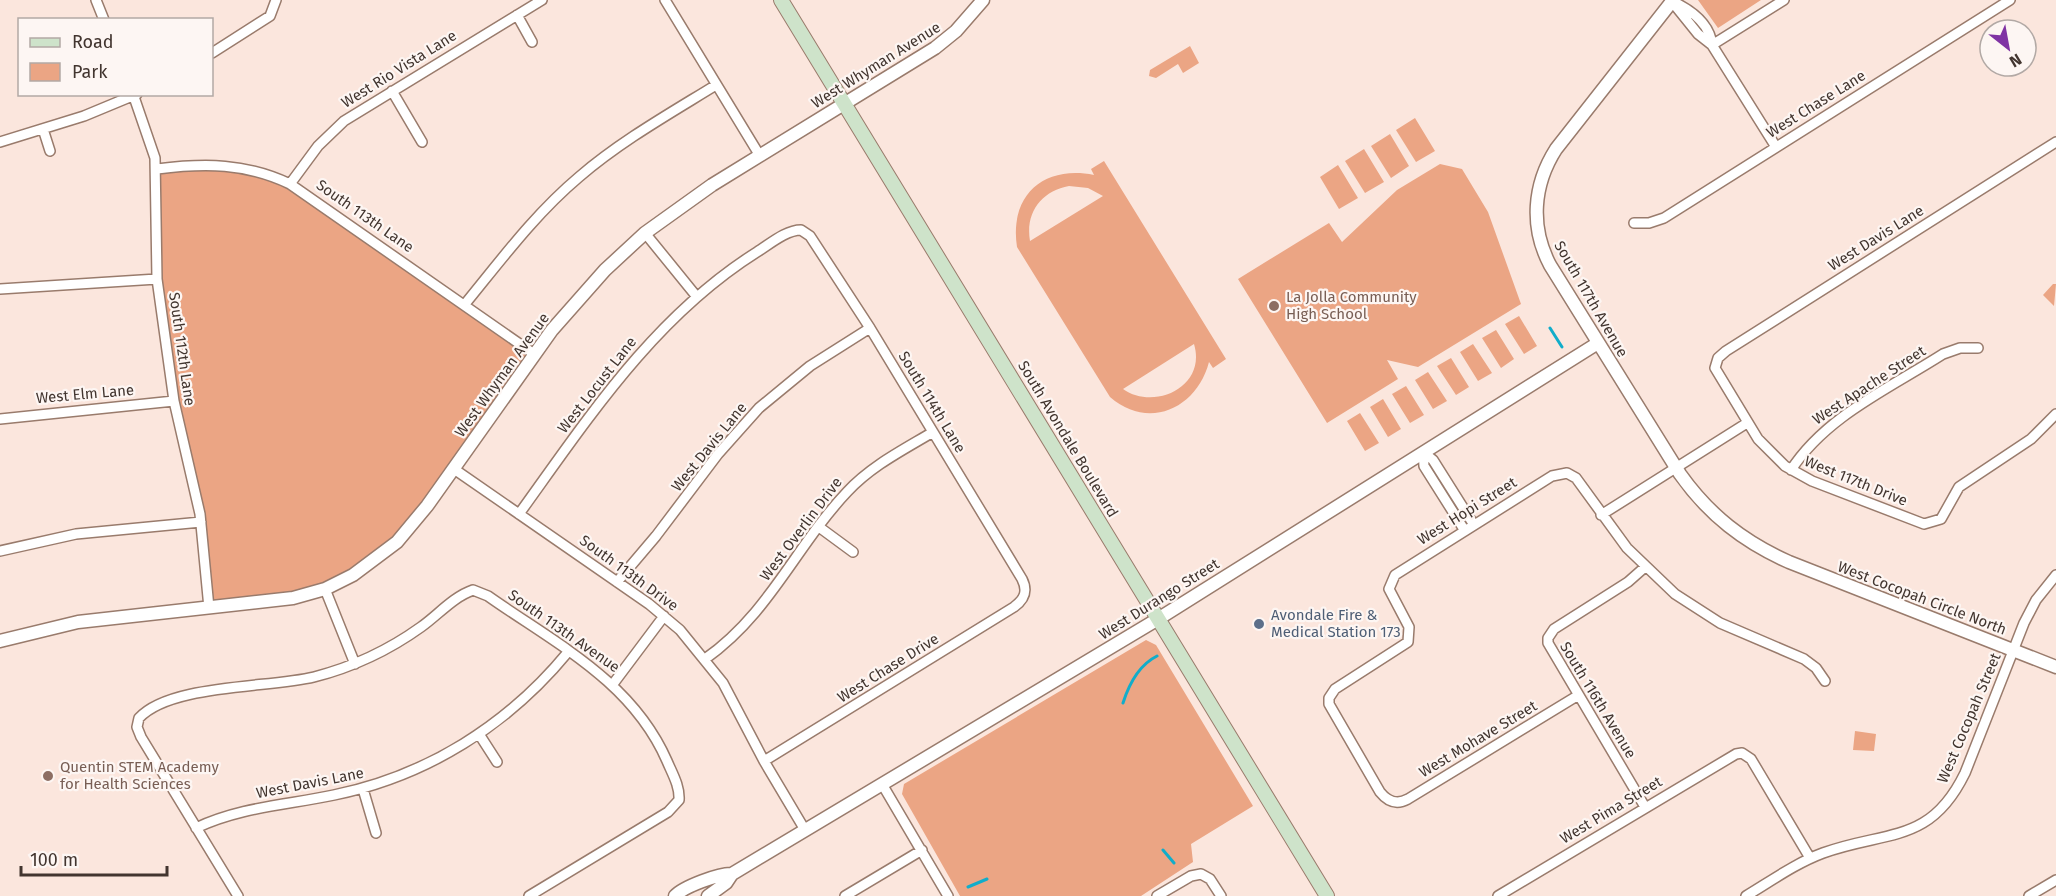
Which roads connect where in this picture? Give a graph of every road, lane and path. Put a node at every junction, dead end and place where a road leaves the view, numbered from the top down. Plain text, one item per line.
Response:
1 (96, 0) edge
2 (542, 0) edge
3 (665, 0) edge
4 (781, 0) edge
5 (982, 0) edge
6 (1672, 0) edge
7 (1784, 0) edge
8 (2010, 0) edge
9 (276, 3) edge
10 (517, 15) junction
11 (103, 18) edge
12 (532, 42) dead end
13 (1712, 45) junction
14 (213, 52) edge
15 (716, 85) junction
16 (392, 91) junction
17 (132, 96) edge
18 (135, 96) edge
19 (845, 104) junction
20 (43, 129) junction
21 (0, 142) edge
22 (422, 142) dead end
23 (2056, 142) edge
24 (1776, 147) junction
25 (50, 151) dead end
26 (760, 156) junction
27 (157, 169) junction
28 (290, 184) junction
29 (1634, 223) dead end
30 (801, 230) joint
31 (645, 233) junction
32 (157, 279) junction
33 (0, 289) edge
34 (697, 297) junction
35 (465, 304) junction
36 (870, 328) junction
37 (1598, 343) junction
38 (1978, 348) dead end
39 (534, 354) junction
40 (1715, 363) joint
41 (174, 401) junction
42 (2056, 414) edge
43 (0, 418) edge
44 (1747, 423) junction
45 (933, 432) junction
46 (1423, 452) junction
47 (1676, 467) junction
48 (454, 469) junction
49 (1791, 470) junction
50 (519, 514) junction
51 (1601, 514) junction
52 (201, 522) junction
53 (1474, 525) junction
54 (819, 527) junction
55 (1465, 531) junction
56 (0, 551) edge
57 (853, 552) dead end
58 (1777, 557) joint
59 (1645, 567) junction
60 (2056, 575) edge
61 (617, 582) junction
62 (324, 589) junction
63 (1025, 595) joint
64 (209, 608) junction
65 (664, 616) junction
66 (1158, 619) junction
67 (0, 641) edge
68 (2013, 650) junction
69 (567, 652) junction
70 (705, 659) junction
71 (355, 664) junction
72 (2056, 667) edge
73 (1825, 681) dead end
74 (613, 684) junction
75 (1577, 696) junction
76 (479, 734) junction
77 (764, 761) junction
78 (497, 762) dead end
79 (882, 784) junction
80 (363, 789) junction
81 (1392, 802) joint
82 (1645, 807) junction
83 (196, 828) junction
84 (805, 830) junction
85 (376, 833) dead end
86 (922, 850) junction
87 (1810, 858) junction
88 (2056, 880) edge
89 (708, 890) edge
90 (675, 895) edge
91 (238, 896) edge
92 (529, 896) edge
93 (845, 896) edge
94 (948, 896) edge
95 (1157, 896) edge
96 (1221, 896) edge
97 (1327, 896) edge
98 (1498, 896) edge
99 (1746, 896) edge
100 (2029, 896) edge

1 - 11 street
2 - 10 street, West Rio Vista Lane
3 - 15 street
4 - 19 main road, South Avondale Boulevard
5 - 19 street, West Whyman Avenue
6 - 13 street
6 - 37 street, South 117th Avenue
7 - 13 street
8 - 24 street, West Chase Lane
9 - 14 street
10 - 12 street
10 - 16 street, West Rio Vista Lane
13 - 24 street
15 - 26 street
15 - 35 street
16 - 22 street
16 - 28 street, West Rio Vista Lane
17 - 20 street
18 - 27 street, South 112th Lane
19 - 26 street, West Whyman Avenue
19 - 66 main road, South Avondale Boulevard
20 - 21 street
20 - 25 street
23 - 40 street, West Davis Lane
24 - 29 street, West Chase Lane
26 - 31 street, West Whyman Avenue
27 - 28 street, South 113th Lane
27 - 32 street, South 112th Lane
28 - 35 street, South 113th Lane
30 - 34 street, West Locust Lane
30 - 36 street, South 114th Lane
31 - 34 street
31 - 39 street, West Whyman Avenue
32 - 33 street
32 - 41 street, South 112th Lane
34 - 50 street, West Locust Lane
35 - 39 street, South 113th Lane
36 - 45 street, South 114th Lane
36 - 61 street, West Davis Lane
37 - 46 street, West Durango Street
37 - 47 street, South 117th Avenue
38 - 49 street, West Apache Street
39 - 48 street, West Whyman Avenue
40 - 44 street, West 117th Drive
41 - 43 street, West Elm Lane
41 - 52 street, South 112th Lane
42 - 49 street, West 117th Drive
44 - 47 street
44 - 49 street, West 117th Drive
45 - 54 street, West Overlin Drive
45 - 63 street, South 114th Lane
46 - 53 street
46 - 55 street
46 - 66 street, West Durango Street
47 - 51 street
47 - 58 street, South 117th Avenue
48 - 50 street, South 113th Drive
48 - 62 street, West Whyman Avenue
50 - 61 street, South 113th Drive
51 - 53 street, West Hopi Street
51 - 59 street
52 - 56 street
52 - 64 street, South 112th Lane
53 - 55 street, West Hopi Street
54 - 57 street
54 - 70 street, West Overlin Drive
55 - 81 street, West Hopi Street
58 - 68 street, West Cocopah Circle North
59 - 73 street
59 - 75 street, South 116th Avenue
60 - 68 street, West Cocopah Street
61 - 65 street, South 113th Drive
62 - 64 street, West Whyman Avenue
62 - 71 street
63 - 77 street, West Chase Drive
64 - 67 street, West Whyman Avenue
65 - 70 street, South 113th Drive
65 - 74 street
66 - 79 street, West Durango Street
66 - 97 main road, South Avondale Boulevard
68 - 72 street, West Cocopah Circle North
68 - 87 street, West Cocopah Street
69 - 71 street, South 113th Avenue
69 - 74 street, South 113th Avenue
69 - 76 street, West Davis Lane
70 - 77 street, South 113th Drive
71 - 83 street
74 - 92 street, South 113th Avenue
75 - 81 street, West Mohave Street
75 - 82 street, South 116th Avenue
76 - 78 street
76 - 80 street, West Davis Lane
77 - 84 street, South 113th Drive
79 - 84 street, West Durango Street
79 - 86 street
80 - 83 street, West Davis Lane
80 - 85 street
82 - 87 street, West Pima Street
82 - 98 street, West Pima Street
83 - 91 street
84 - 89 street, West Durango Street
86 - 93 street
86 - 94 street
87 - 99 street, West Cocopah Street
88 - 100 street
89 - 90 street, West Durango Street
95 - 96 street

